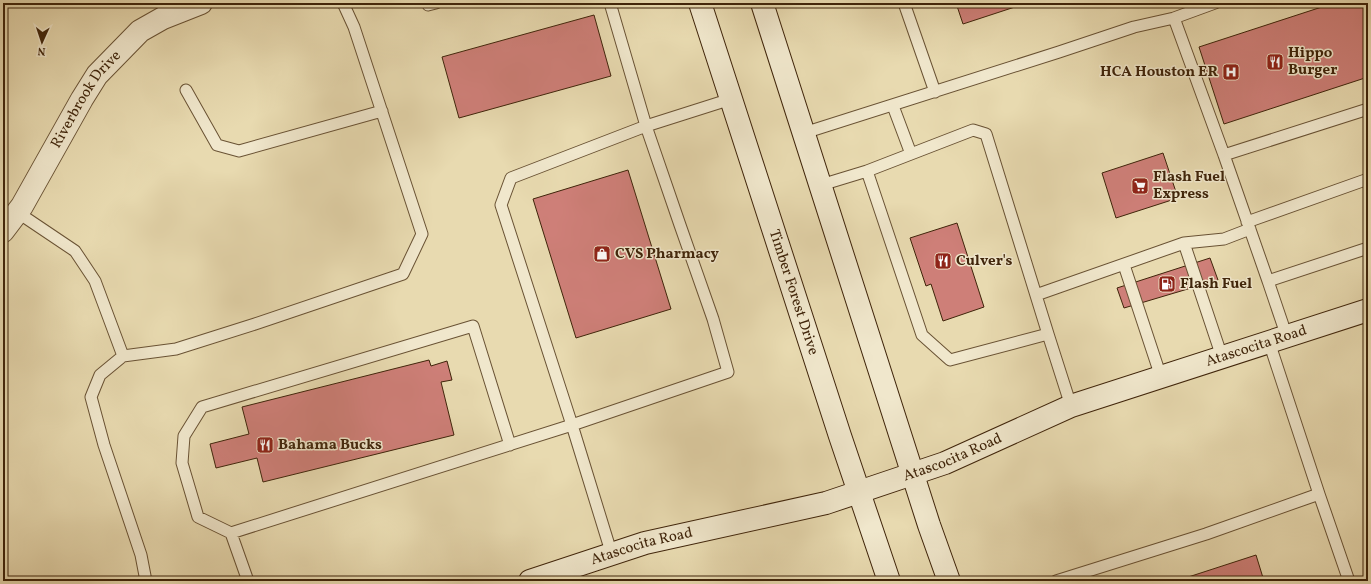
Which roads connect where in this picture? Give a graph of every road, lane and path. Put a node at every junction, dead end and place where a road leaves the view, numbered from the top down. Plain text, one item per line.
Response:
1 (201, 3) edge
2 (344, 3) edge
3 (428, 3) edge
4 (436, 3) edge
5 (610, 3) edge
6 (700, 3) edge
7 (762, 3) edge
8 (904, 3) edge
9 (1216, 3) edge
10 (1174, 18) junction
11 (186, 90) dead end
12 (935, 92) junction
13 (731, 99) junction
14 (893, 106) junction
15 (1368, 109) edge
16 (382, 111) junction
17 (646, 126) junction
18 (804, 133) junction
19 (911, 154) junction
20 (1224, 155) junction
21 (868, 171) junction
22 (1368, 179) edge
23 (821, 185) junction
24 (17, 212) junction
25 (1249, 225) junction
26 (3, 231) edge
27 (1184, 243) junction
28 (1368, 248) edge
29 (1124, 265) junction
30 (1268, 281) junction
31 (1036, 295) junction
32 (1368, 310) edge
33 (1048, 334) junction
34 (1278, 339) junction
35 (123, 356) junction
36 (1222, 357) junction
37 (1161, 377) junction
38 (1071, 406) junction
39 (572, 425) junction
40 (510, 444) junction
41 (913, 473) junction
42 (859, 492) junction
43 (1319, 494) junction
44 (231, 533) junction
45 (612, 554) junction
46 (146, 581) edge
47 (248, 581) edge
48 (530, 581) edge
49 (888, 581) edge
50 (949, 581) edge
51 (1056, 581) edge
52 (1349, 581) edge

1 - 24 main road, Riverbrook Drive
2 - 16 lane
3 - 4 lane
5 - 17 lane
6 - 13 main road, Timber Forest Drive
7 - 18 main road
8 - 12 lane
9 - 10 lane
10 - 12 lane
10 - 20 lane
11 - 16 lane
12 - 14 lane
13 - 17 lane
13 - 42 main road, Timber Forest Drive
14 - 18 lane
14 - 19 lane
15 - 20 lane
16 - 35 lane
17 - 39 lane
17 - 39 lane
18 - 23 main road
19 - 21 lane
19 - 31 lane
20 - 25 lane
21 - 23 lane
21 - 33 lane
22 - 25 lane
23 - 41 main road
24 - 26 main road, Riverbrook Drive
24 - 35 lane
25 - 27 lane
25 - 30 lane
27 - 29 lane
27 - 36 lane
28 - 30 lane
29 - 31 lane
29 - 37 lane
30 - 34 lane
31 - 33 lane
32 - 34 main road, Atascocita Road
33 - 38 lane
34 - 36 main road, Atascocita Road
34 - 43 lane
35 - 46 lane
36 - 37 main road, Atascocita Road
37 - 38 main road, Atascocita Road
38 - 41 main road, Atascocita Road
39 - 40 lane
39 - 45 lane
40 - 44 lane
40 - 44 lane
41 - 42 main road, Atascocita Road
41 - 50 main road
42 - 45 main road, Atascocita Road
42 - 49 main road, Timber Forest Drive
43 - 51 lane
43 - 52 lane
44 - 47 lane
45 - 48 main road, Atascocita Road

